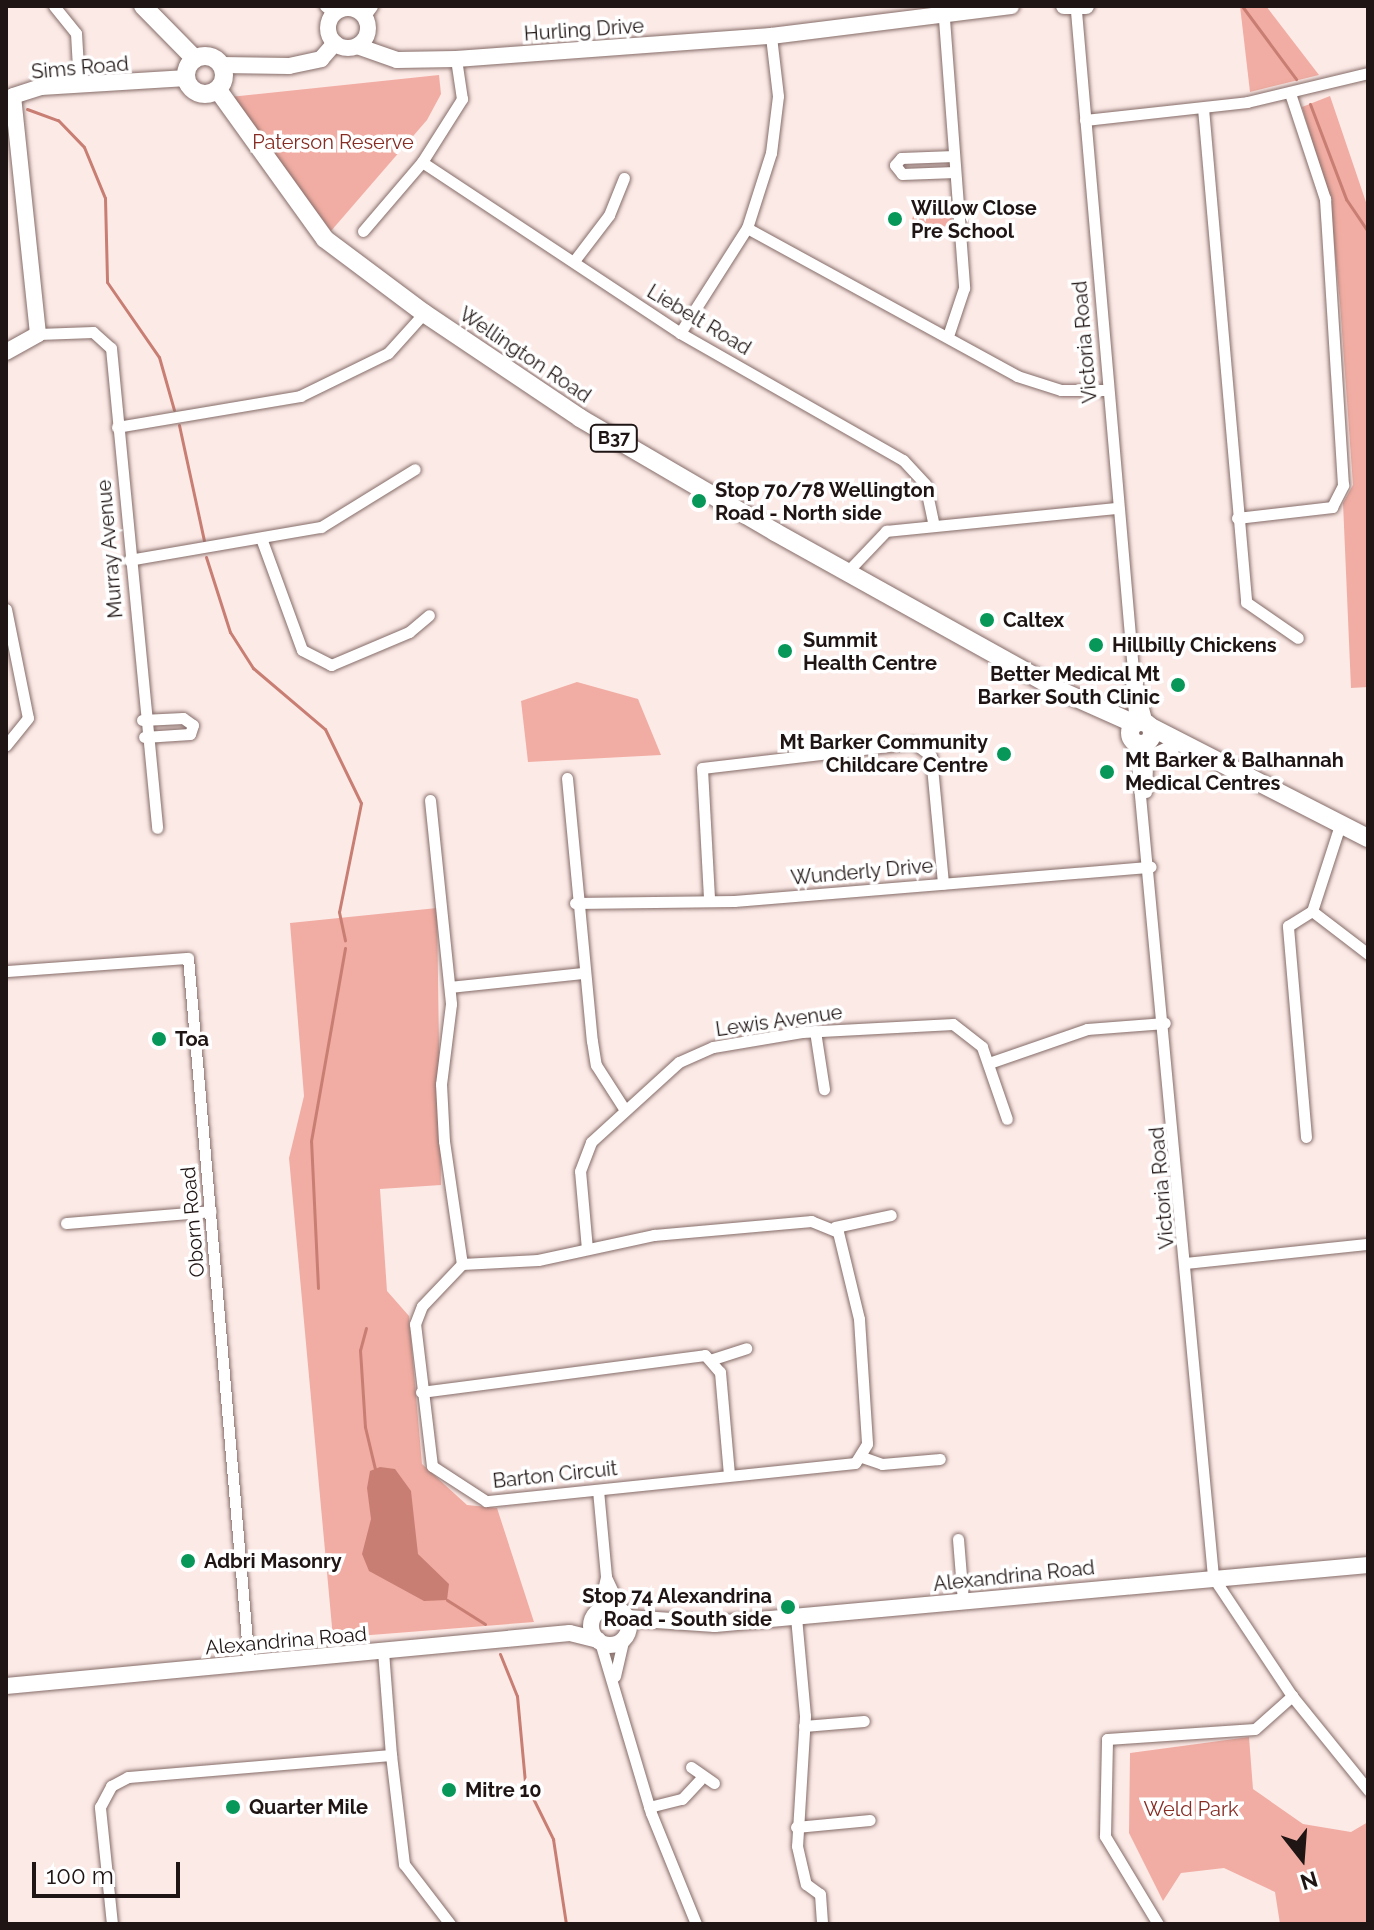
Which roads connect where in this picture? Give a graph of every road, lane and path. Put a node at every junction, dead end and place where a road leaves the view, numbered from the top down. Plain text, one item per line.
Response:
1 (54, 6) edge
2 (143, 6) edge
3 (1011, 6) edge
4 (1075, 8) edge
5 (330, 10) edge
6 (363, 13) edge
7 (944, 19) junction
8 (771, 36) junction
9 (335, 43) junction
10 (357, 46) junction
11 (195, 59) junction
12 (456, 59) junction
13 (397, 60) junction
14 (221, 65) junction
15 (1368, 73) edge
16 (187, 78) junction
17 (79, 85) junction
18 (218, 90) junction
19 (1290, 93) junction
20 (9, 97) edge
21 (1203, 108) junction
22 (1085, 120) junction
23 (954, 156) junction
24 (422, 162) junction
25 (955, 172) junction
26 (624, 178) dead end
27 (747, 228) junction
28 (363, 231) dead end
29 (574, 261) junction
30 (424, 313) junction
31 (680, 333) junction
32 (949, 333) junction
33 (38, 334) junction
34 (6, 352) edge
35 (1106, 390) junction
36 (117, 427) junction
37 (415, 469) dead end
38 (1118, 508) junction
39 (1237, 518) junction
40 (933, 522) junction
41 (261, 538) junction
42 (129, 560) junction
43 (847, 572) junction
44 (6, 609) edge
45 (429, 615) dead end
46 (1298, 638) dead end
47 (7, 639) edge
48 (1133, 671) junction
49 (142, 720) junction
50 (1139, 731) junction
51 (144, 737) junction
52 (6, 745) edge
53 (1226, 770) junction
54 (567, 778) dead end
55 (1146, 797) junction
56 (430, 800) dead end
57 (1340, 825) junction
58 (157, 828) dead end
59 (1368, 838) edge
60 (1151, 867) junction
61 (943, 883) junction
62 (709, 898) junction
63 (575, 903) junction
64 (1312, 911) junction
65 (1368, 954) edge
66 (6, 971) edge
67 (584, 973) junction
68 (450, 987) junction
69 (1165, 1023) junction
70 (815, 1031) junction
71 (989, 1063) junction
72 (824, 1089) dead end
73 (623, 1107) junction
74 (1007, 1119) dead end
75 (1306, 1137) dead end
76 (211, 1211) junction
77 (891, 1215) dead end
78 (66, 1223) dead end
79 (835, 1227) junction
80 (1368, 1244) edge
81 (587, 1249) junction
82 (1186, 1263) junction
83 (462, 1264) junction
84 (746, 1348) dead end
85 (713, 1359) junction
86 (421, 1392) junction
87 (862, 1457) junction
88 (940, 1459) dead end
89 (729, 1475) junction
90 (598, 1490) junction
91 (958, 1539) dead end
92 (1368, 1565) edge
93 (606, 1577) junction
94 (1213, 1577) junction
95 (963, 1601) junction
96 (596, 1613) junction
97 (796, 1617) junction
98 (625, 1625) junction
99 (570, 1633) junction
100 (599, 1641) junction
101 (383, 1652) junction
102 (249, 1664) junction
103 (615, 1676) junction
104 (6, 1686) edge
105 (1292, 1696) junction
106 (864, 1721) dead end
107 (804, 1726) junction
108 (391, 1755) junction
109 (691, 1767) dead end
110 (99, 1776) dead end
111 (700, 1780) junction
112 (714, 1783) dead end
113 (111, 1786) junction
114 (1368, 1790) edge
115 (649, 1807) junction
116 (870, 1820) dead end
117 (796, 1827) junction
118 (112, 1924) edge
119 (450, 1924) edge
120 (696, 1924) edge
121 (822, 1924) edge
122 (1158, 1924) edge

1 - 17 street
2 - 11 main road
3 - 7 main road, Hurling Drive
4 - 22 street, Victoria Road
5 - 6 main road
5 - 9 main road
6 - 10 main road
6 - 13 main road
7 - 8 main road, Hurling Drive
7 - 23 street
8 - 12 main road, Hurling Drive
8 - 27 street
9 - 10 main road, Hurling Drive
9 - 14 main road
10 - 13 main road, Hurling Drive
11 - 14 main road
11 - 16 main road
12 - 13 main road, Hurling Drive
12 - 24 street
14 - 18 main road
15 - 19 street
16 - 17 main road, Sims Road
16 - 18 main road
17 - 20 main road, Sims Road
18 - 30 main road, Wellington Road / B37
19 - 21 street
19 - 39 street
20 - 33 main road, Sims Road
21 - 22 street
21 - 39 street
22 - 35 street, Victoria Road
23 - 25 street
23 - 25 street
24 - 28 street
24 - 29 street, Liebelt Road
25 - 32 street
26 - 29 street
27 - 31 street
27 - 32 street
29 - 31 street, Liebelt Road
30 - 36 street
30 - 43 main road, Wellington Road / B37
31 - 40 street, Liebelt Road
32 - 35 street
33 - 34 main road
33 - 36 street, Murray Avenue
35 - 38 street, Victoria Road
36 - 42 street, Murray Avenue
37 - 41 street
38 - 40 street
38 - 48 street, Victoria Road
39 - 46 street
40 - 43 street
41 - 42 street
41 - 45 street
42 - 49 street, Murray Avenue
43 - 50 main road, Wellington Road / B37
44 - 47 street
47 - 52 street
48 - 50 street, Victoria Road
48 - 50 street, Victoria Road
49 - 51 street, Murray Avenue
49 - 51 street
50 - 53 main road, Wellington Road / B37
50 - 53 main road, Wellington Road / B37
50 - 55 street, Victoria Road
50 - 55 street, Victoria Road
51 - 58 street, Murray Avenue
53 - 57 main road, Wellington Road / B37
54 - 63 street
55 - 60 street, Victoria Road
56 - 68 street
57 - 59 main road, Wellington Road / B37
57 - 64 street
60 - 61 street, Wunderly Drive
60 - 69 street, Victoria Road
61 - 62 street, Wunderly Drive
61 - 62 street
62 - 63 street, Wunderly Drive
63 - 67 street
64 - 65 street
64 - 75 street
66 - 76 street, Oborn Road
67 - 68 street
67 - 73 street
68 - 83 street
69 - 71 street
69 - 82 street, Victoria Road
70 - 71 street, Lewis Avenue
70 - 72 street
70 - 73 street, Lewis Avenue
71 - 74 street, Lewis Avenue
73 - 81 street, Lewis Avenue
76 - 78 street
76 - 102 street, Oborn Road
77 - 79 street
79 - 81 street
79 - 87 street
80 - 82 street
81 - 83 street
82 - 94 street, Victoria Road
83 - 86 street, Barton Circuit
84 - 85 street
85 - 86 street
85 - 89 street
86 - 90 street, Barton Circuit
87 - 88 street
87 - 89 street, Barton Circuit
89 - 90 street, Barton Circuit
90 - 93 street
91 - 95 street
92 - 94 main road, Alexandrina Road
93 - 96 street
93 - 98 street
94 - 95 main road, Alexandrina Road
94 - 105 street
95 - 97 main road, Alexandrina Road
96 - 98 main road
96 - 99 main road
96 - 100 main road
97 - 98 main road, Alexandrina Road
97 - 107 street
98 - 100 main road
98 - 103 street
99 - 100 main road, Alexandrina Road
99 - 101 main road, Alexandrina Road
100 - 103 street
101 - 102 main road, Alexandrina Road
101 - 108 street
102 - 104 main road, Alexandrina Road
103 - 115 street
105 - 114 street
105 - 122 street
106 - 107 street
107 - 117 street
108 - 113 street
108 - 119 street
109 - 111 street
110 - 113 street
111 - 112 street
111 - 115 street
113 - 118 street
115 - 120 street
116 - 117 street
117 - 121 street

